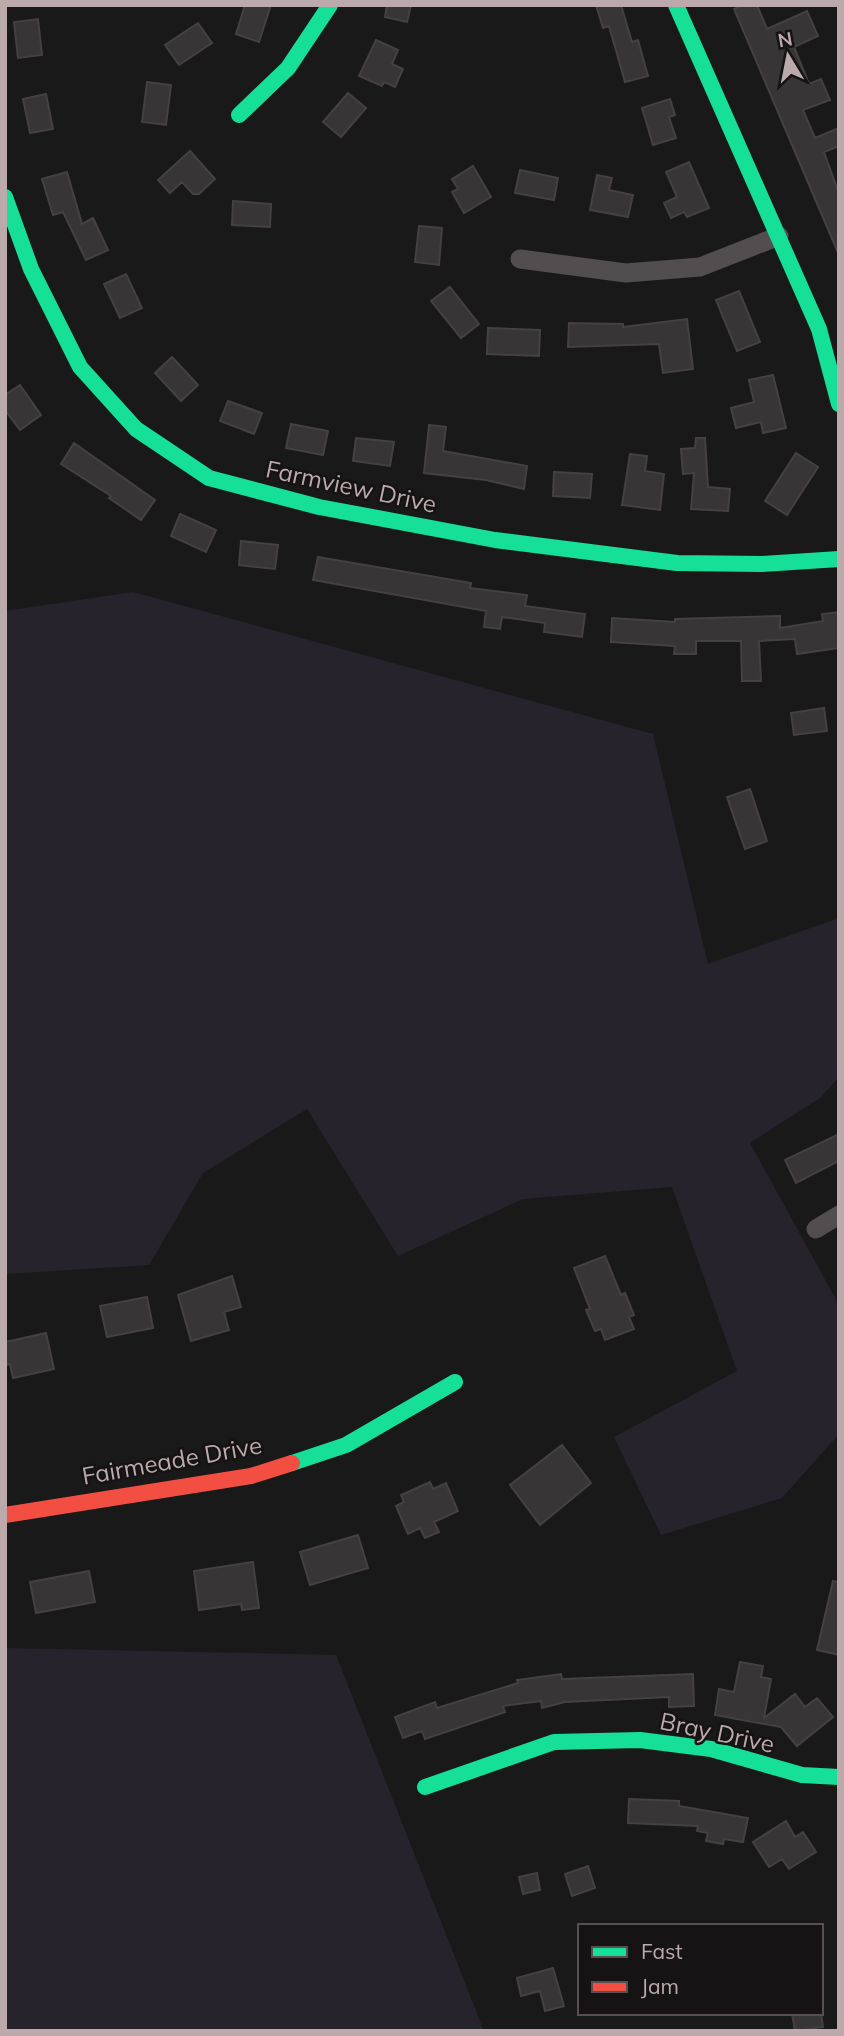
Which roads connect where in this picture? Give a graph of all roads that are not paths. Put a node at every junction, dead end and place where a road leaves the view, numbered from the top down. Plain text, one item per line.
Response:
1 (330, 5) edge
2 (676, 5) edge
3 (239, 115) dead end
4 (5, 197) edge
5 (779, 236) junction
6 (520, 259) dead end
7 (839, 404) edge
8 (839, 559) edge
9 (839, 1215) edge
10 (816, 1229) dead end
11 (454, 1382) dead end
12 (5, 1515) edge
13 (839, 1777) edge
14 (425, 1787) dead end

1 - 3 street
2 - 5 street
4 - 8 street, Farmview Drive
5 - 6 street
5 - 7 street
9 - 10 street
11 - 12 street, Fairmeade Drive
13 - 14 street, Bray Drive

